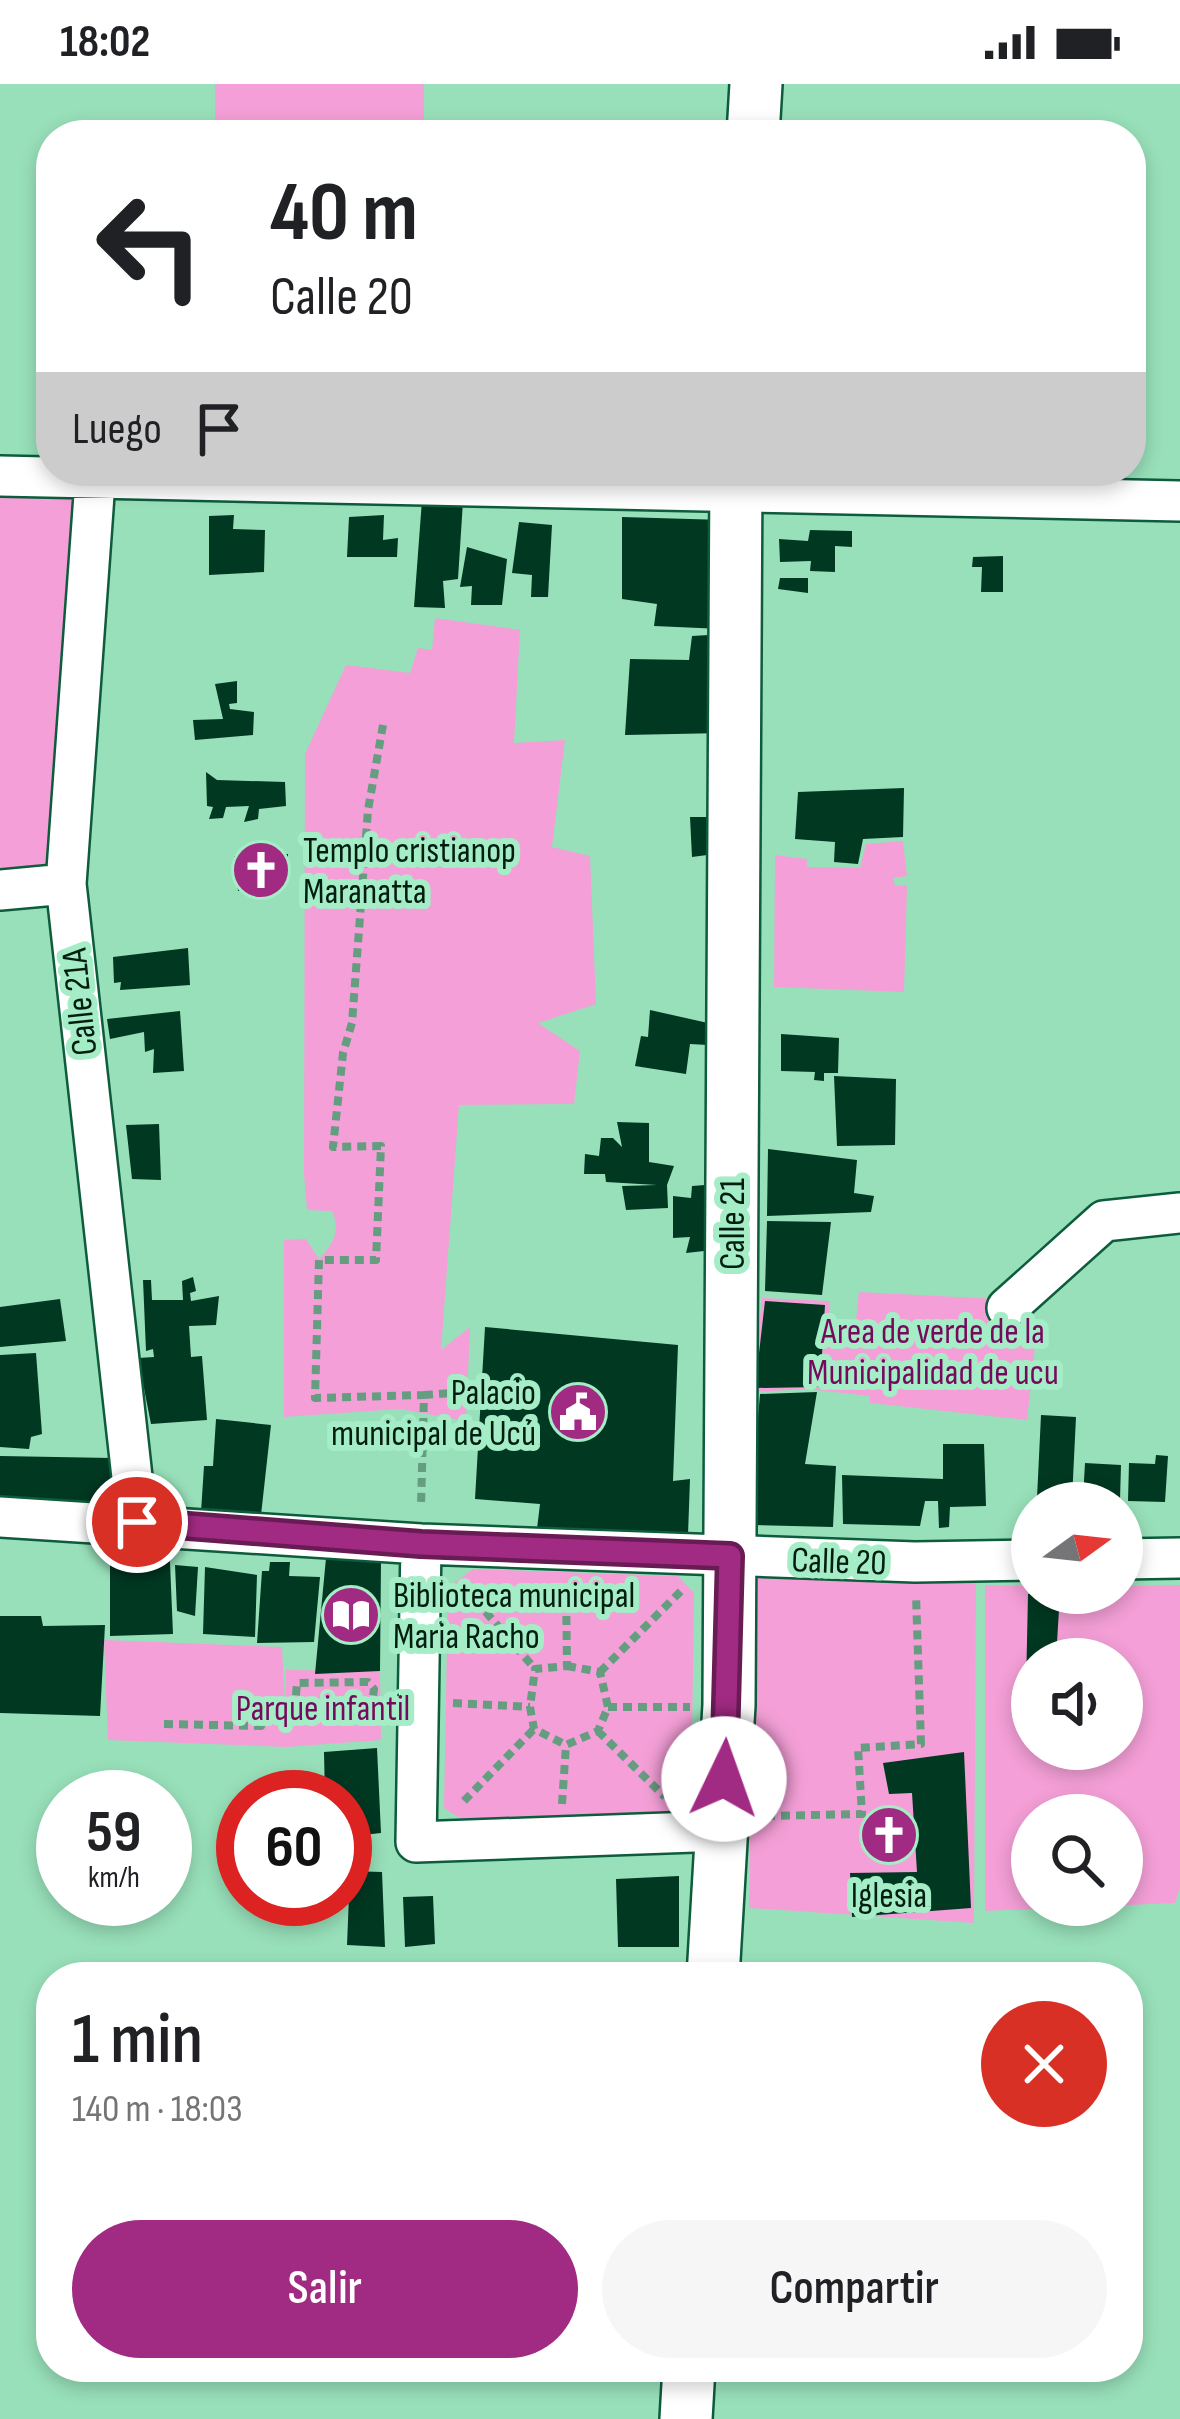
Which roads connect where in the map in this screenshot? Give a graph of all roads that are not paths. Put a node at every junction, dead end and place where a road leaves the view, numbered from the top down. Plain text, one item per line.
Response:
1 (756, 84) edge
2 (755, 120) edge
3 (0, 476) edge
4 (36, 478) edge
5 (95, 486) edge
6 (736, 486) edge
7 (884, 486) edge
8 (1180, 500) edge
9 (66, 884) junction
10 (0, 890) edge
11 (1180, 1213) edge
12 (1007, 1308) dead end
13 (0, 1517) edge
14 (137, 1522) junction
15 (421, 1544) junction
16 (730, 1556) junction
17 (1180, 1558) edge
18 (1143, 1559) edge
19 (1011, 1560) edge
20 (722, 1824) junction
21 (714, 1962) edge
22 (688, 2382) edge
23 (686, 2419) edge

1 - 2 main road
3 - 4 street
5 - 9 street, Calle 21A
6 - 16 main road, Calle 21
7 - 8 street
9 - 10 street
9 - 14 street, Calle 21A
11 - 12 street
13 - 14 street, Calle 20
14 - 15 street, Calle 20
15 - 16 street, Calle 20
15 - 20 street
16 - 19 street, Calle 20
16 - 20 main road, Calle 21
17 - 18 street
20 - 21 main road, Calle 21
22 - 23 main road

